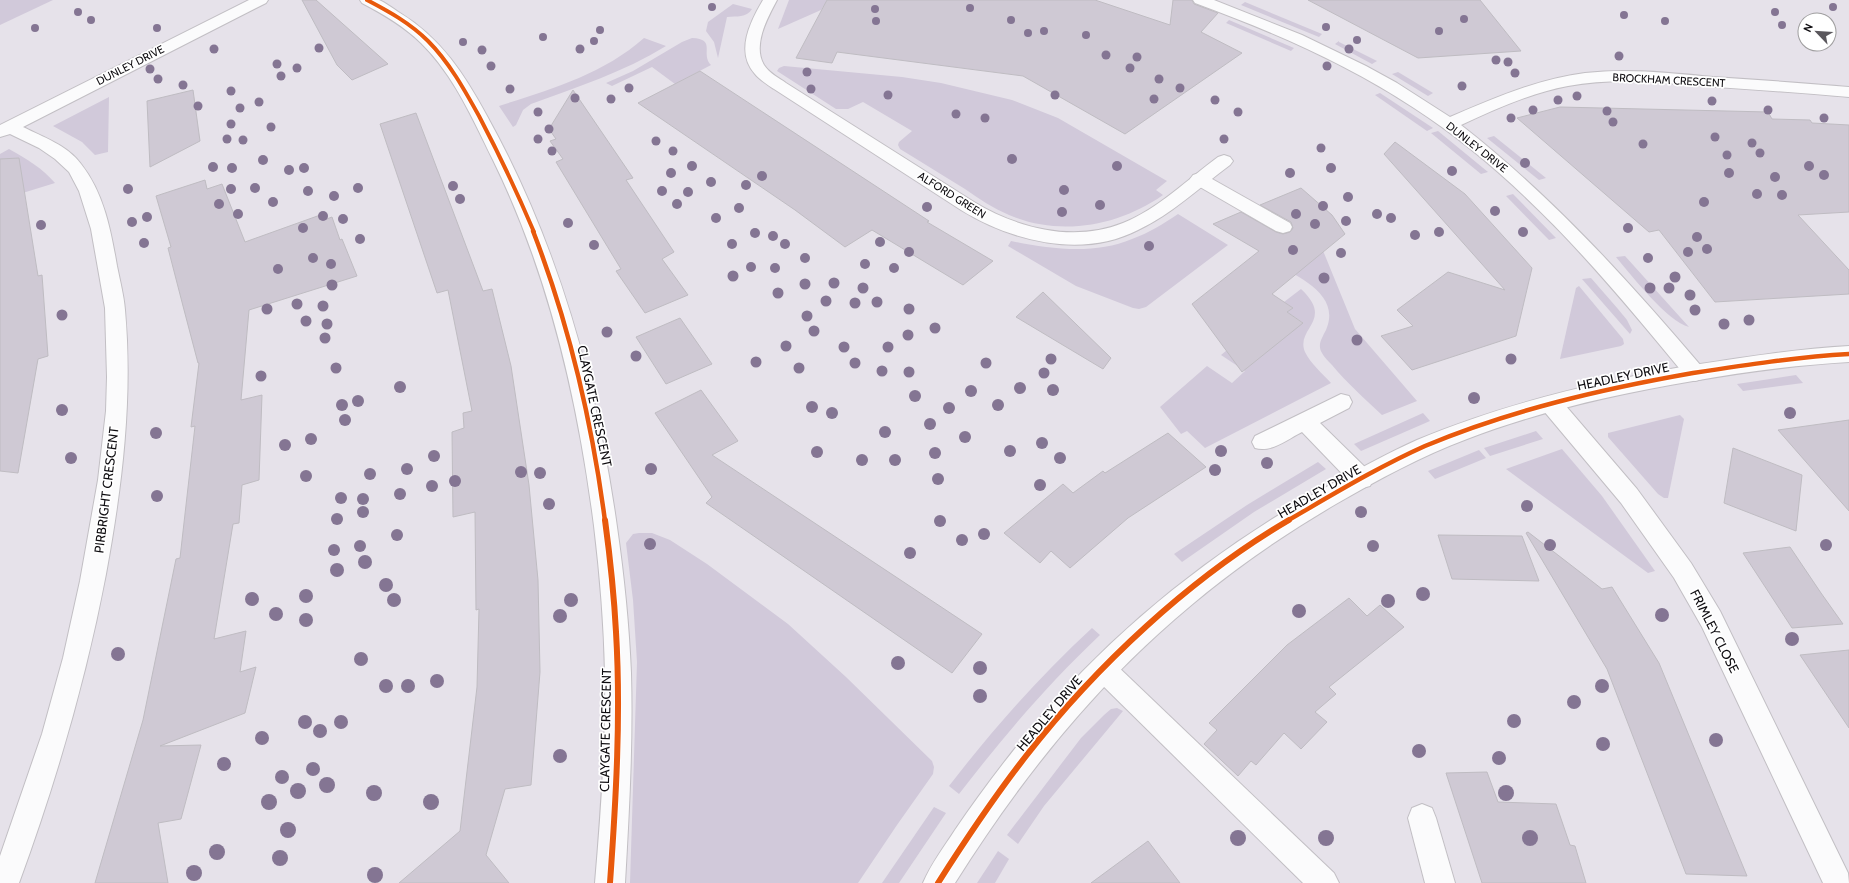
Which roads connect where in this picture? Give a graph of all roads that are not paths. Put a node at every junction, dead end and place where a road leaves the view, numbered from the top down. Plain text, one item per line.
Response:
1 (260, 0) edge
2 (367, 0) edge
3 (770, 0) edge
4 (1200, 0) edge
5 (1849, 92) edge
6 (1448, 124) junction
7 (5, 130) edge
8 (1224, 161) dead end
9 (1199, 179) junction
10 (1282, 227) dead end
11 (1849, 354) edge
12 (1695, 373) junction
13 (1341, 402) dead end
14 (1551, 404) junction
15 (1305, 421) junction
16 (1263, 442) dead end
17 (1362, 479) junction
18 (1103, 669) junction
19 (1422, 818) dead end
20 (4, 883) edge
21 (610, 883) edge
22 (938, 883) edge
23 (1324, 883) edge
24 (1440, 883) edge
25 (1838, 883) edge

1 - 7 street, DUNLEY DRIVE
2 - 21 street, CLAYGATE CRESCENT
3 - 9 street, ALFORD GREEN
4 - 6 street, DUNLEY DRIVE
5 - 6 street, BROCKHAM CRESCENT
6 - 12 street, DUNLEY DRIVE
7 - 20 street, PIRBRIGHT CRESCENT
8 - 9 street, ALFORD GREEN
9 - 10 street
11 - 12 street, HEADLEY DRIVE
12 - 14 street, HEADLEY DRIVE
13 - 15 street
14 - 17 street, HEADLEY DRIVE
14 - 25 street, FRIMLEY CLOSE
15 - 16 street
15 - 17 street
17 - 18 street, HEADLEY DRIVE
18 - 22 street, HEADLEY DRIVE
18 - 23 street
19 - 24 street

